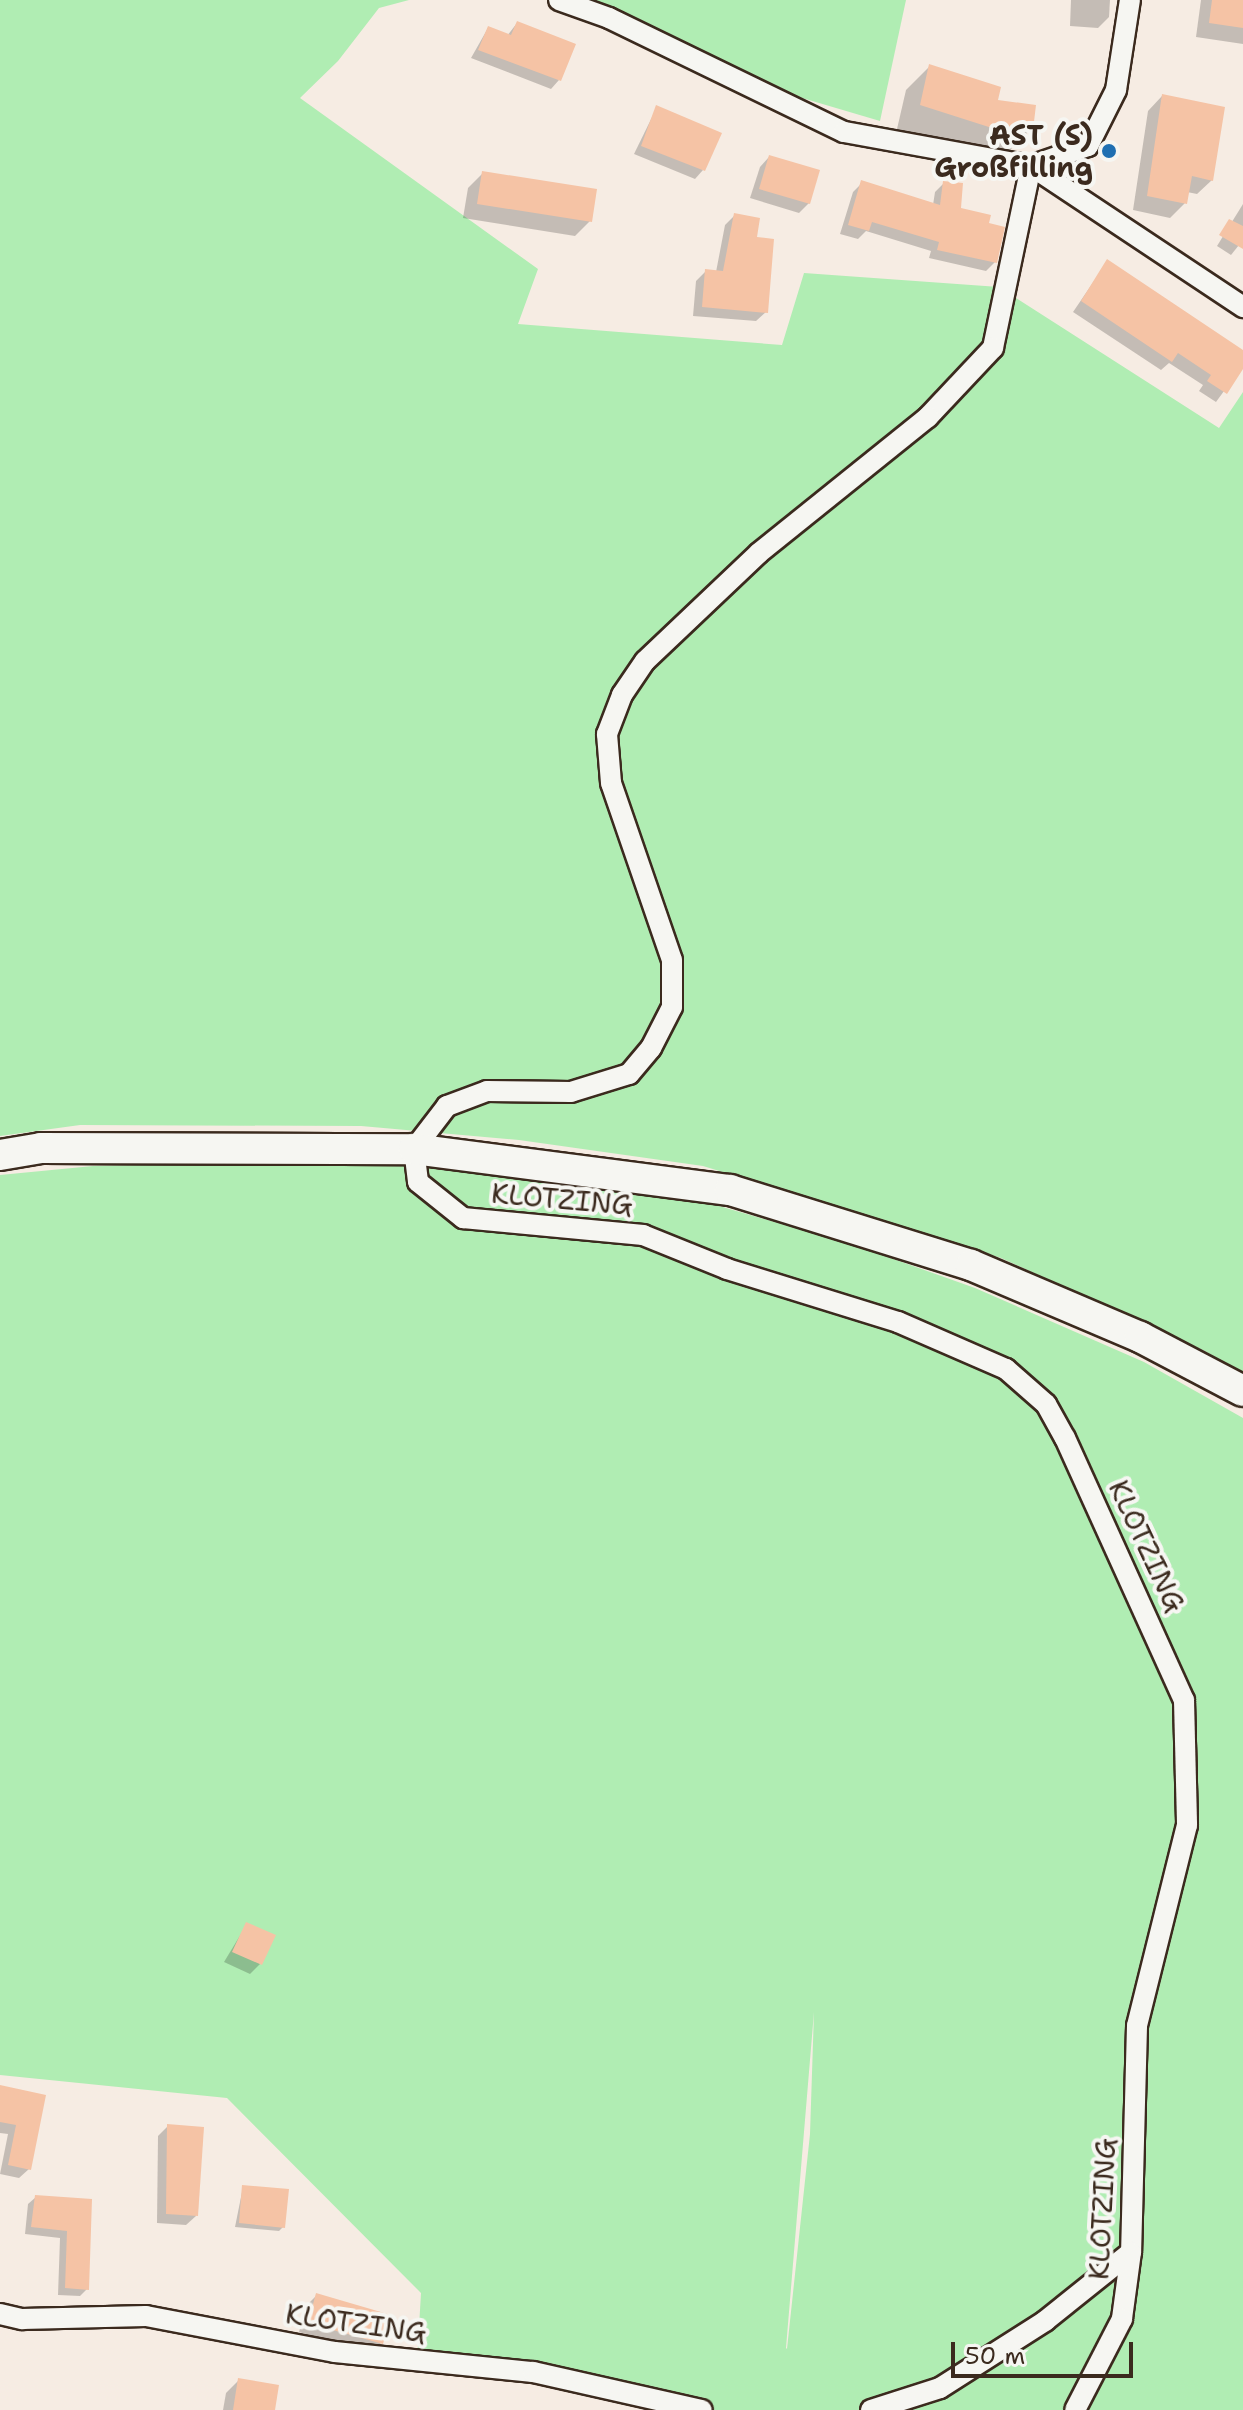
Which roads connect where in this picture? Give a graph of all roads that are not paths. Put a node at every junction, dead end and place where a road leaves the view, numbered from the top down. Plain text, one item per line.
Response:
1 (559, 0) edge
2 (1130, 0) edge
3 (1031, 166) junction
4 (1243, 307) edge
5 (414, 1149) junction
6 (0, 1155) edge
7 (1243, 1391) edge
8 (1131, 2252) junction
9 (0, 2314) edge
10 (702, 2410) edge
11 (871, 2410) edge
12 (1075, 2410) edge

1 - 3 street
2 - 3 street
3 - 4 street
3 - 5 street
5 - 6 main road
5 - 7 main road
5 - 8 street, KLOTZING
8 - 11 street
8 - 12 street, KLOTZING
9 - 10 street, KLOTZING

